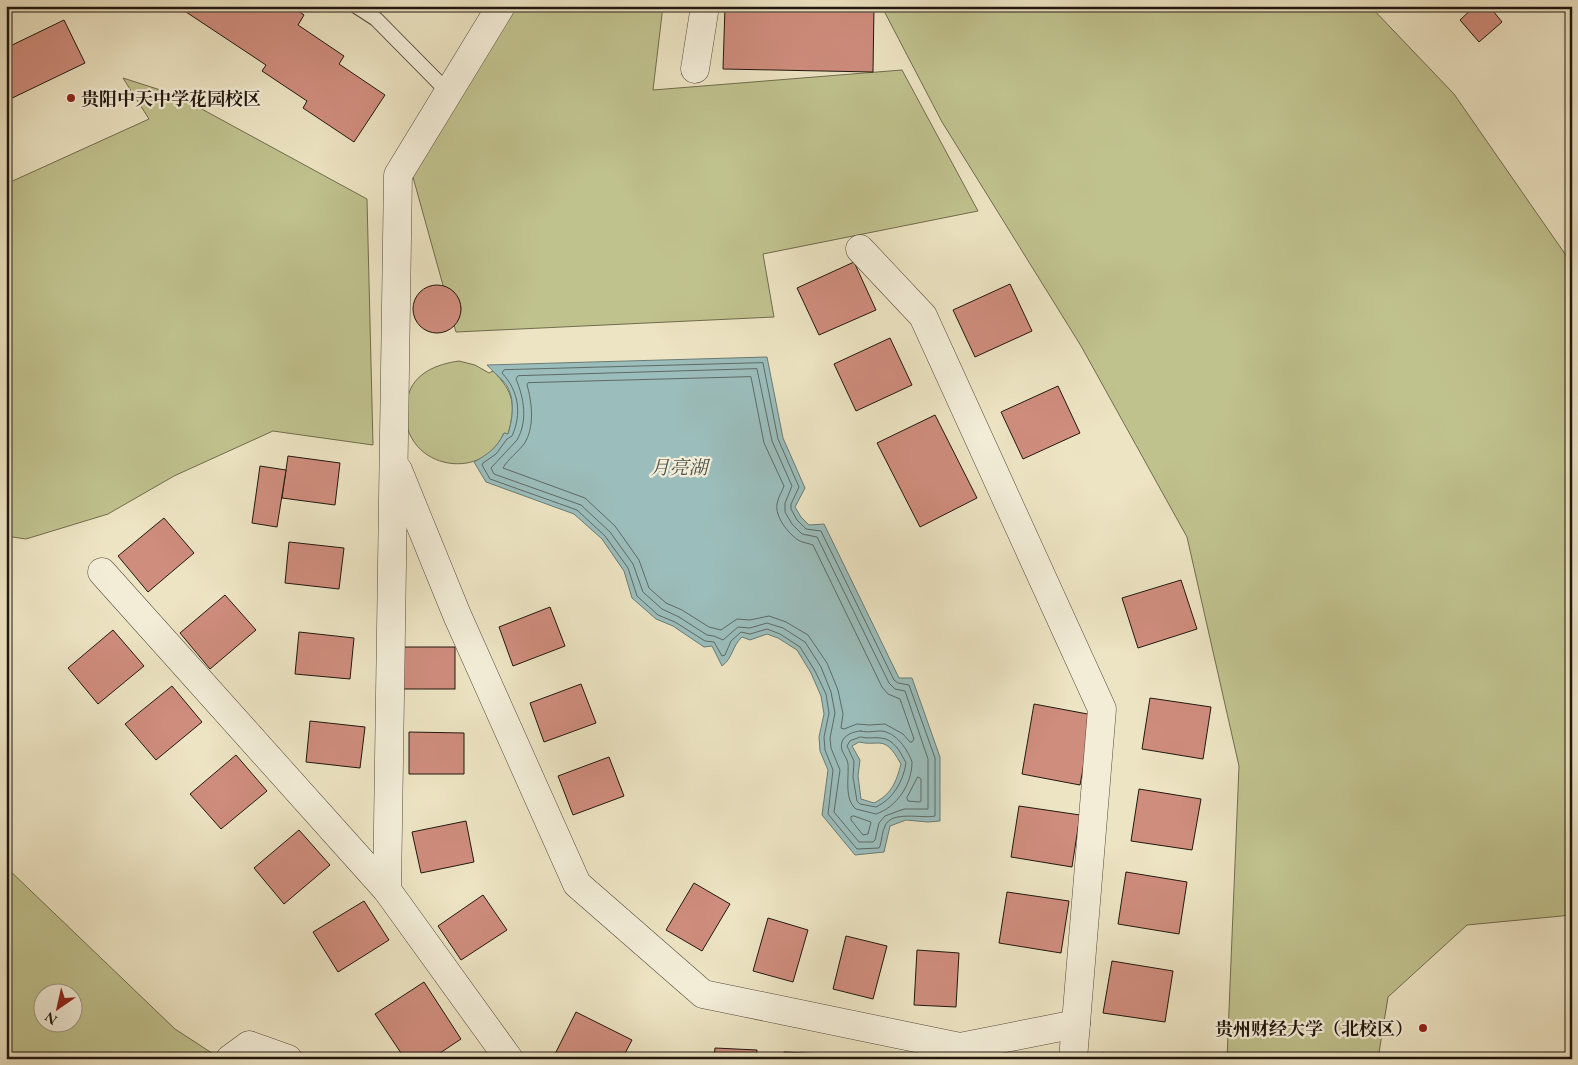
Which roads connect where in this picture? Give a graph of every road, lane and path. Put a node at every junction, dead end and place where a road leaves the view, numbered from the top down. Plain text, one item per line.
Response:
1 (356, 6) edge
2 (502, 6) edge
3 (705, 6) edge
4 (695, 69) dead end
5 (449, 93) junction
6 (860, 249) dead end
7 (393, 459) junction
8 (102, 572) dead end
9 (387, 890) junction
10 (1076, 1024) junction
11 (230, 1059) edge
12 (288, 1059) edge
13 (509, 1059) edge
14 (1073, 1059) edge

1 - 5 lane
2 - 5 street
3 - 4 street
5 - 7 street
6 - 10 street
7 - 9 street
7 - 10 street
8 - 9 street
9 - 13 street
10 - 14 street
11 - 12 street

